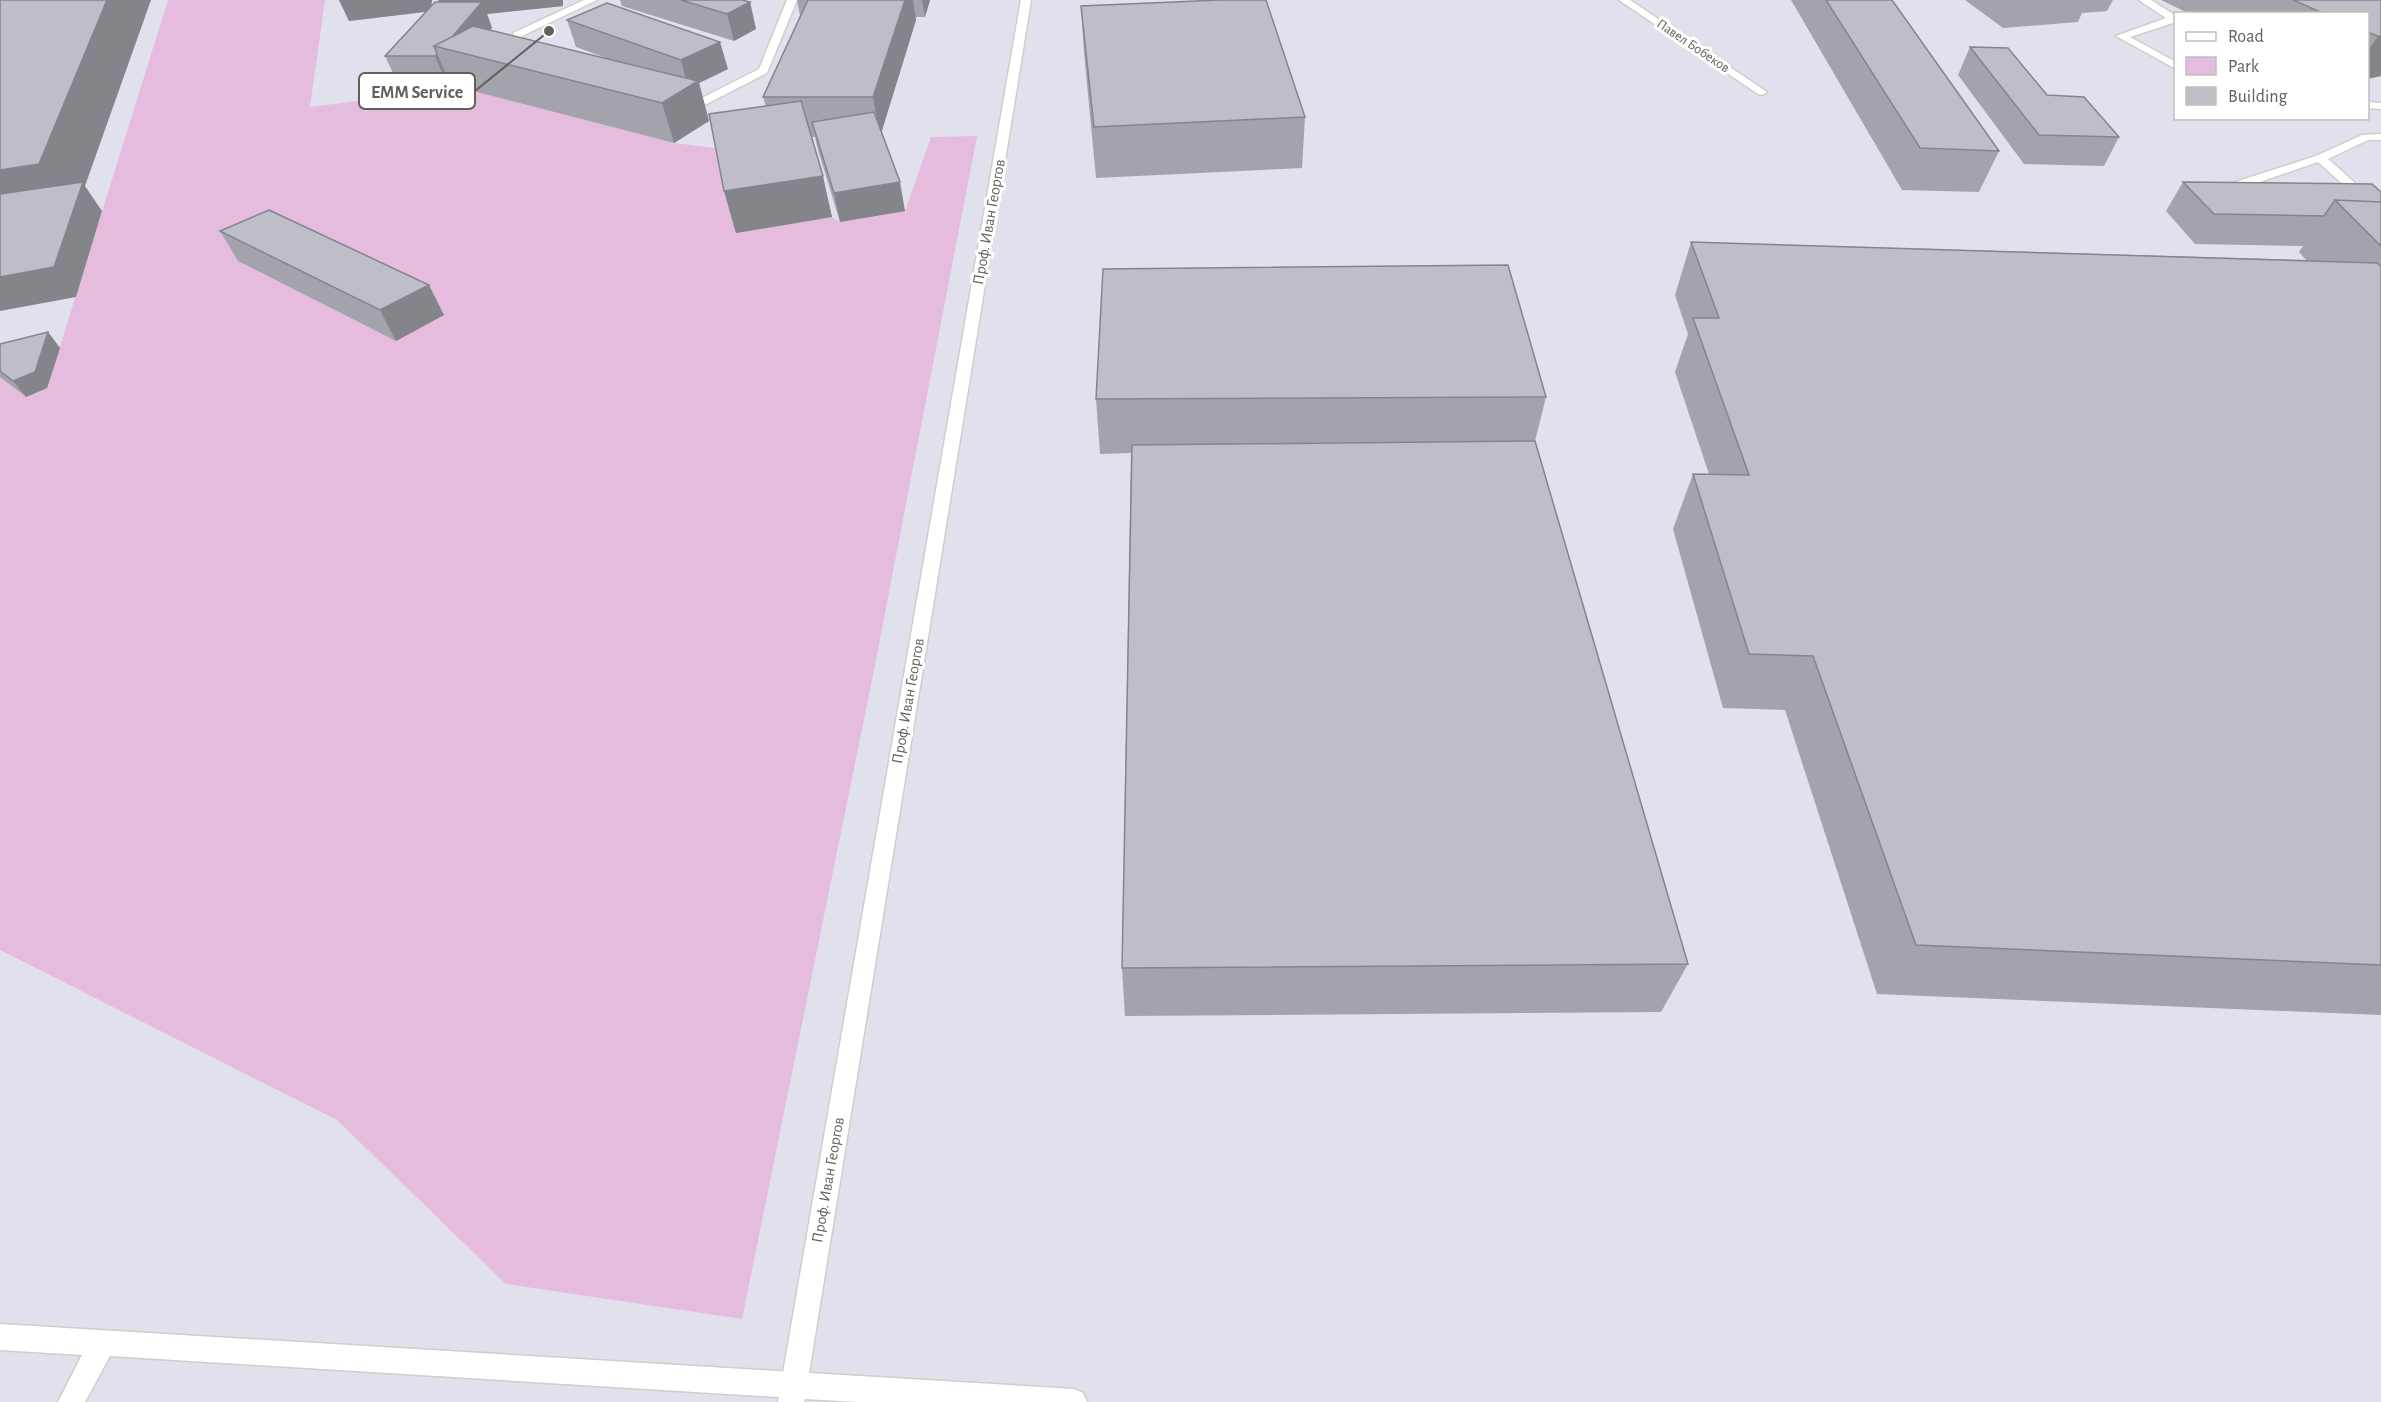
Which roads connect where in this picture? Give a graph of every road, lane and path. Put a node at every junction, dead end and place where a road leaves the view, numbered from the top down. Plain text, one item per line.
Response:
1 (592, 0) edge
2 (792, 0) edge
3 (1026, 0) edge
4 (1624, 0) edge
5 (2144, 0) edge
6 (2174, 19) edge
7 (2174, 19) edge
8 (540, 62) edge
9 (2174, 65) edge
10 (1762, 92) dead end
11 (669, 101) edge
12 (2381, 137) edge
13 (2320, 158) junction
14 (2224, 190) edge
15 (2381, 212) edge
16 (0, 1337) edge
17 (103, 1343) junction
18 (792, 1394) edge
19 (71, 1402) edge
20 (1074, 1402) edge

1 - 8 street
2 - 11 street
3 - 18 street, Проф. Иван Георгов
4 - 10 street, Павел Бобеков
5 - 6 street
7 - 9 street
12 - 13 street
13 - 14 street
13 - 15 street
16 - 17 street
17 - 18 street
17 - 19 street
18 - 20 street

